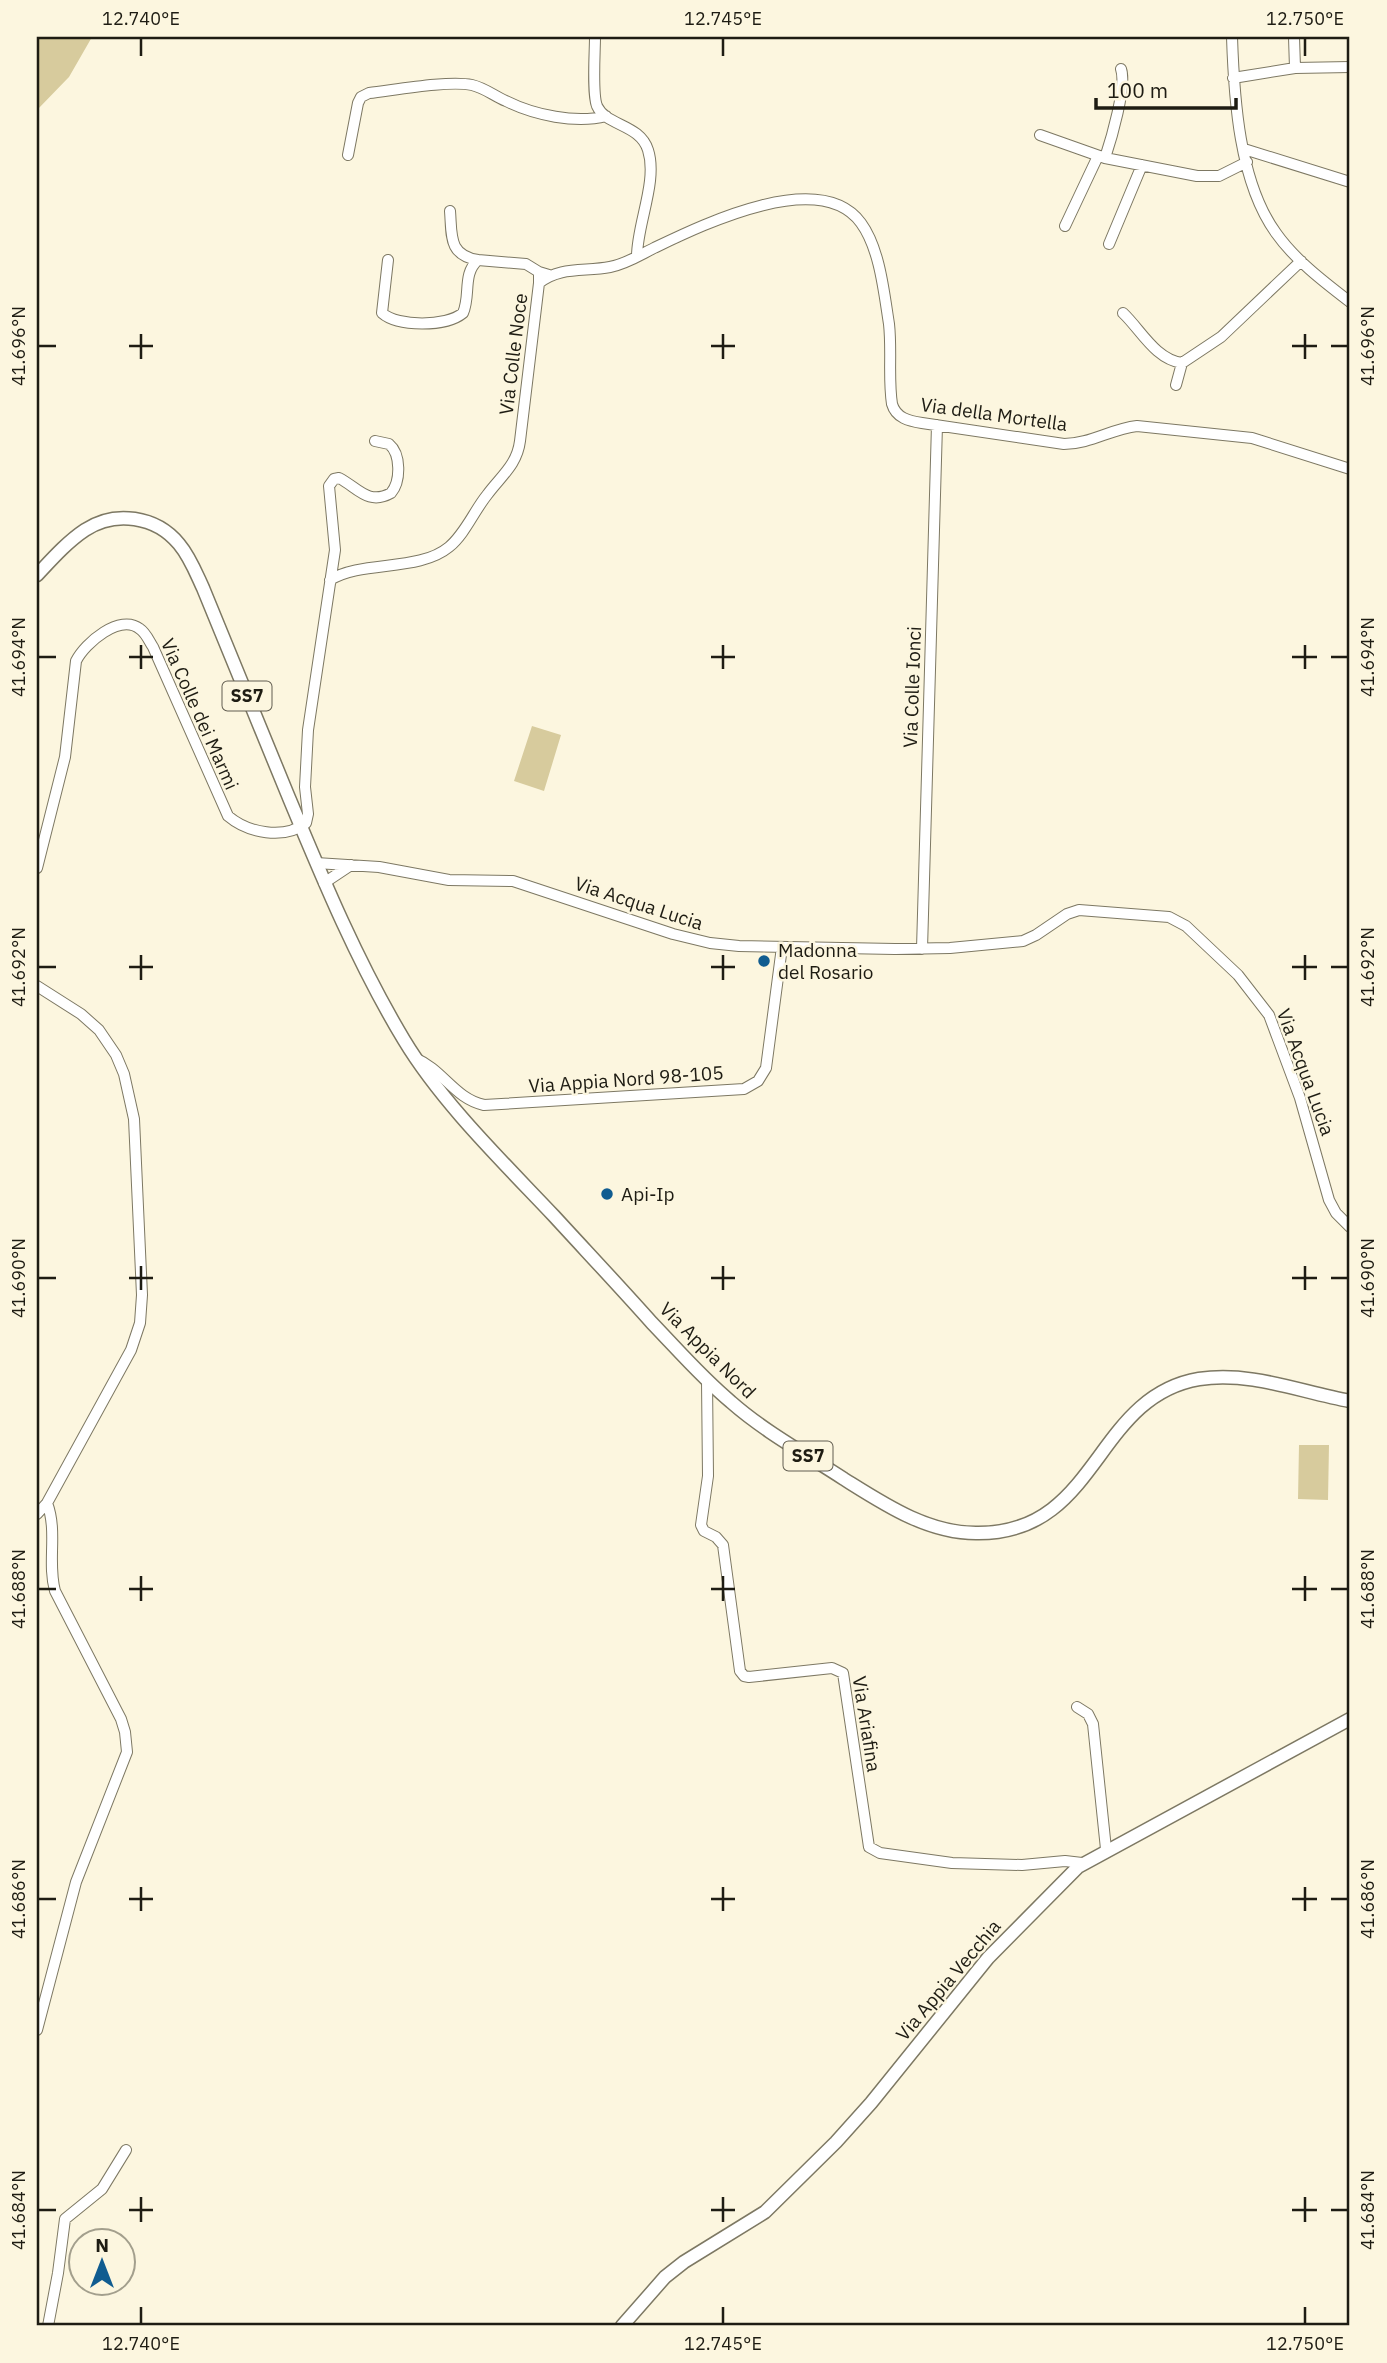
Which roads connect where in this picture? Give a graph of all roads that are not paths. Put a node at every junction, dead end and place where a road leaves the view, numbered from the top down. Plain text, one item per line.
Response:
1 (595, 37) edge
2 (1232, 37) edge
3 (1294, 37) edge
4 (1350, 67) edge
5 (1295, 68) junction
6 (1121, 69) dead end
7 (1233, 78) junction
8 (606, 116) junction
9 (1040, 135) dead end
10 (1244, 149) junction
11 (348, 155) dead end
12 (1102, 157) junction
13 (1247, 162) junction
14 (1142, 165) junction
15 (1350, 182) edge
16 (450, 211) dead end
17 (1065, 226) dead end
18 (1109, 244) dead end
19 (637, 256) junction
20 (388, 260) dead end
21 (478, 260) junction
22 (1301, 261) junction
23 (544, 273) junction
24 (1350, 302) edge
25 (1123, 313) dead end
26 (1182, 363) junction
27 (1176, 385) dead end
28 (937, 425) junction
29 (375, 441) dead end
30 (1350, 469) edge
31 (37, 575) edge
32 (330, 580) junction
33 (301, 827) junction
34 (316, 863) junction
35 (351, 865) junction
36 (37, 868) edge
37 (324, 883) junction
38 (782, 947) junction
39 (922, 949) junction
40 (37, 986) edge
41 (415, 1058) junction
42 (1350, 1227) edge
43 (707, 1381) junction
44 (1350, 1401) edge
45 (47, 1503) junction
46 (37, 1514) edge
47 (1077, 1707) dead end
48 (1350, 1719) edge
49 (1106, 1849) junction
50 (1082, 1863) junction
51 (37, 2030) edge
52 (125, 2150) dead end
53 (48, 2326) edge
54 (622, 2326) edge

1 - 8 street
2 - 7 street
3 - 5 street
4 - 5 street
5 - 7 street
6 - 12 street
7 - 10 street
8 - 11 street
8 - 19 street
9 - 12 street
10 - 13 street
10 - 15 street
12 - 14 street
12 - 17 street
13 - 14 street
13 - 22 street
14 - 18 street
16 - 21 street
19 - 23 street, Via Colle Noce
19 - 28 street, Via della Mortella
20 - 21 street
21 - 23 street
22 - 24 street
22 - 26 street
23 - 32 street, Via Colle Noce
25 - 26 street
26 - 27 street
28 - 30 street, Via della Mortella
28 - 39 street, Via Colle Ionci
29 - 32 street
31 - 33 main road, SS7
32 - 33 street
33 - 34 main road, SS7
33 - 36 street, Via Colle dei Marmi
34 - 35 street, Via Acqua Lucia
34 - 37 main road, SS7
35 - 37 street
35 - 38 street, Via Acqua Lucia
37 - 41 main road, Via Appia Nord / SS7
38 - 39 street, Via Acqua Lucia
38 - 41 street, Via Appia Nord 98-105
39 - 42 street, Via Acqua Lucia
40 - 45 street
41 - 43 main road, Via Appia Nord / SS7
43 - 44 main road, Via Appia Nord / SS7
43 - 50 street, Via Ariafina
45 - 46 street
45 - 51 street
47 - 49 street
48 - 49 main road, Via Appia Vecchia
49 - 50 main road, Via Appia Vecchia
50 - 54 main road, Via Appia Vecchia
52 - 53 street

